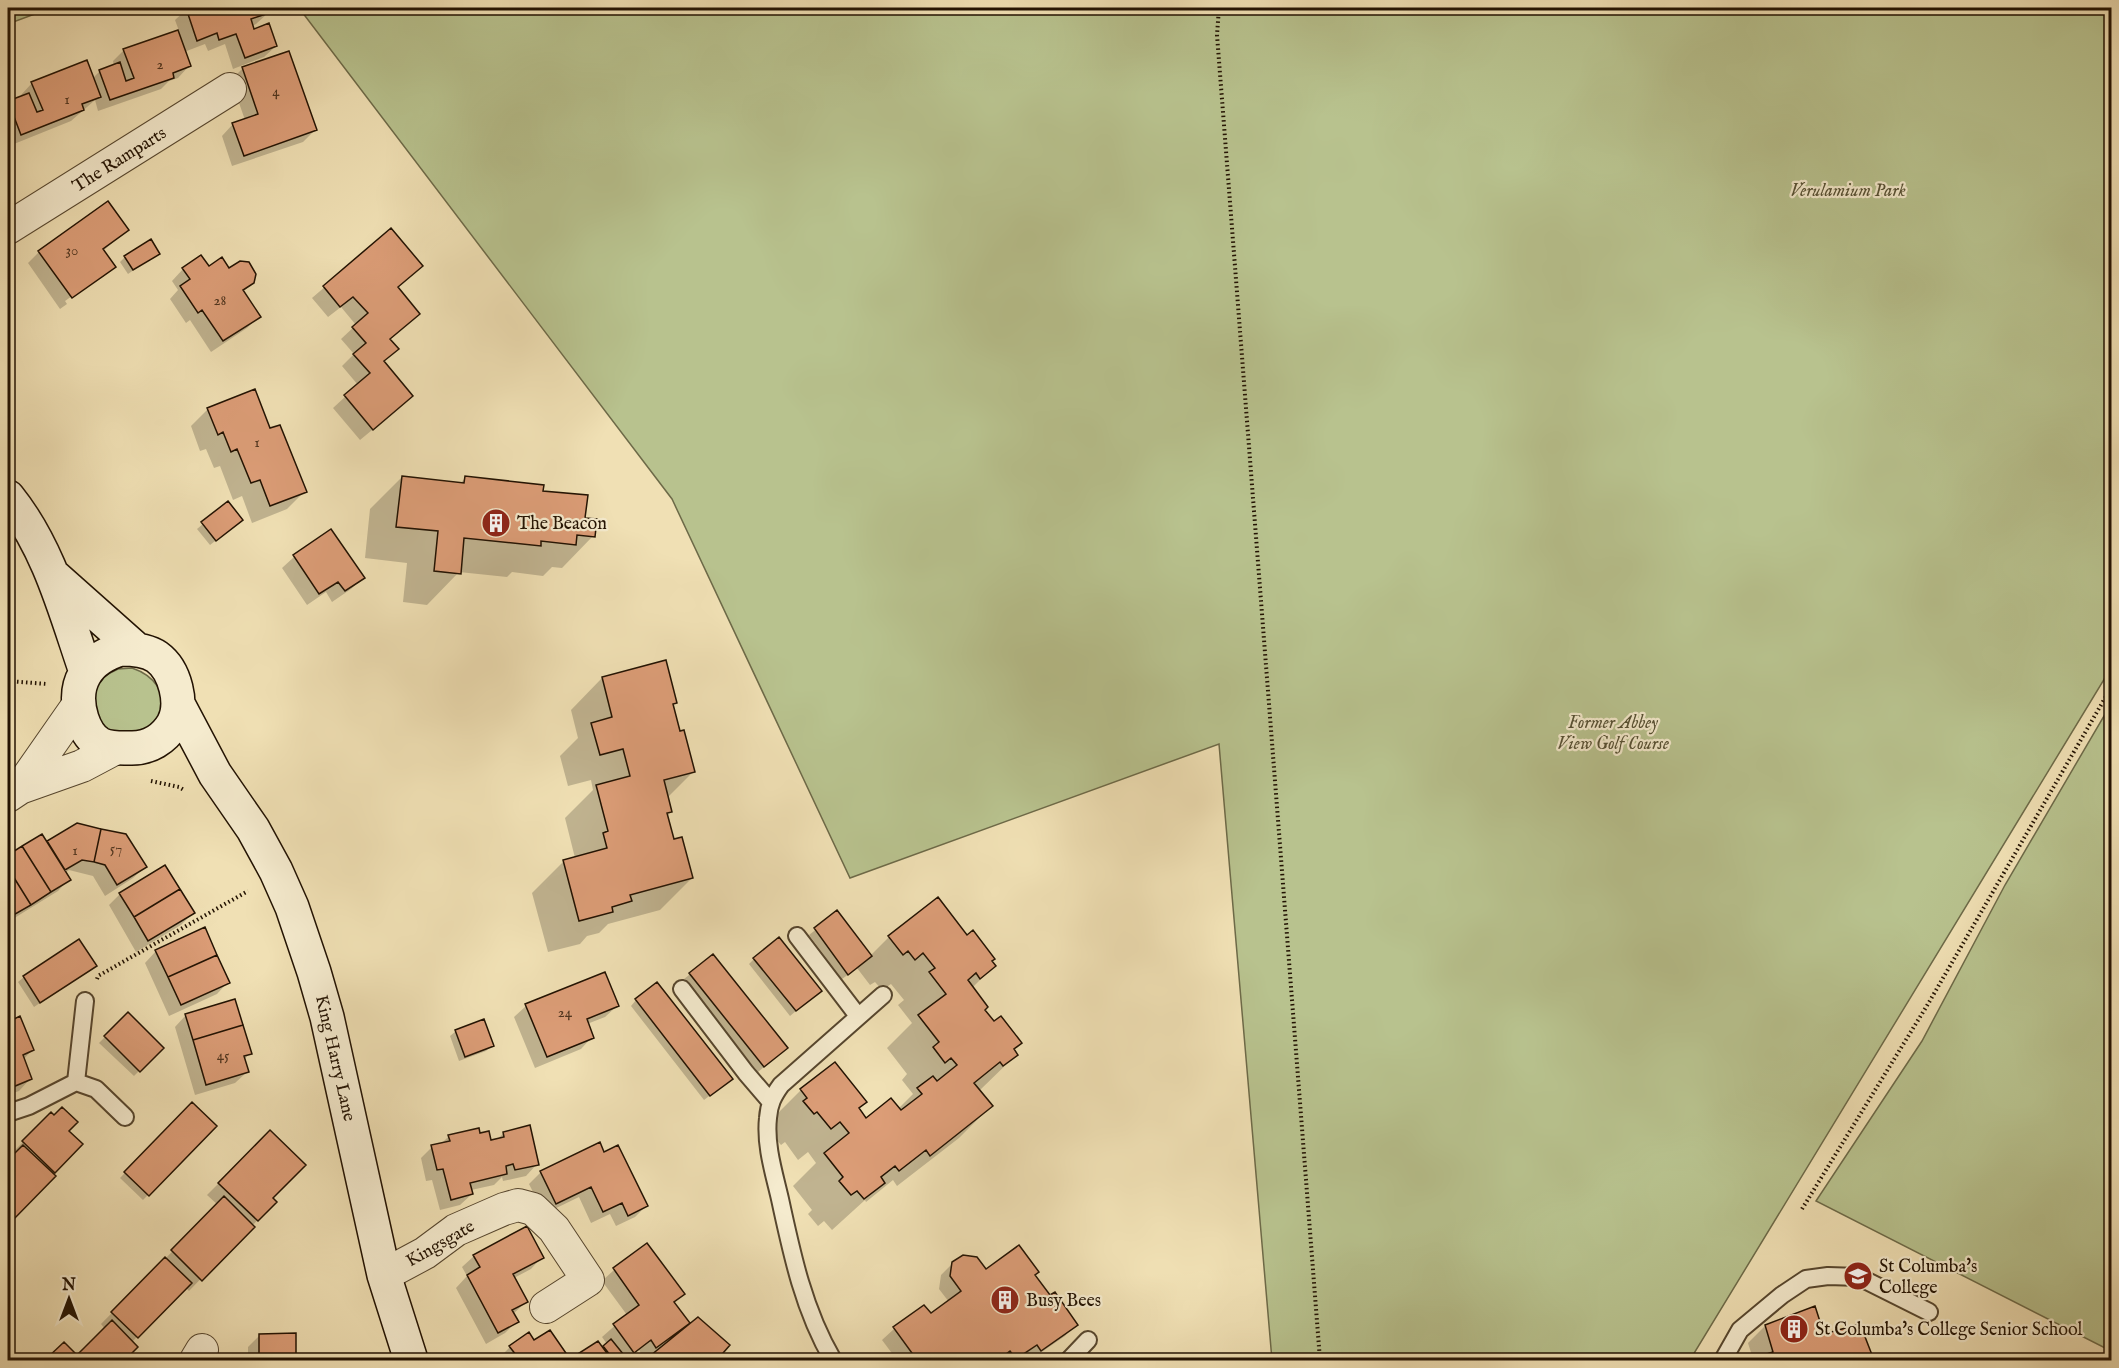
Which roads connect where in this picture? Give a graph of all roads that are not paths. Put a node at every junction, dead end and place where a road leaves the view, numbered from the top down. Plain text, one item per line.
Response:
1 (230, 89) dead end
2 (8, 228) edge
3 (8, 497) edge
4 (54, 576) junction
5 (136, 649) junction
6 (86, 672) junction
7 (78, 705) junction
8 (179, 706) junction
9 (149, 746) junction
10 (116, 748) junction
11 (215, 774) junction
12 (14, 792) edge
13 (797, 936) dead end
14 (682, 989) dead end
15 (883, 995) dead end
16 (85, 1001) road end
17 (858, 1016) junction
18 (75, 1082) junction
19 (770, 1101) junction
20 (8, 1113) edge
21 (125, 1117) dead end
22 (384, 1275) junction
23 (546, 1307) dead end
24 (1929, 1312) dead end
25 (1088, 1340) dead end
26 (411, 1360) edge
27 (833, 1360) edge
28 (1069, 1360) edge
29 (1723, 1360) edge

1 - 2 street, The Ramparts
3 - 4 street
4 - 5 street
4 - 6 street
5 - 6 street
5 - 8 street
6 - 7 street
7 - 10 street
7 - 12 street
8 - 9 street
8 - 11 street, King Harry Lane
9 - 10 street
9 - 11 street
10 - 12 street
11 - 22 street, King Harry Lane
13 - 17 lane
14 - 19 lane
15 - 17 lane
16 - 18 lane
17 - 19 lane
18 - 20 lane
18 - 21 lane
19 - 27 lane
22 - 23 street, Kingsgate
22 - 26 street, King Harry Lane
24 - 29 lane
25 - 28 lane

